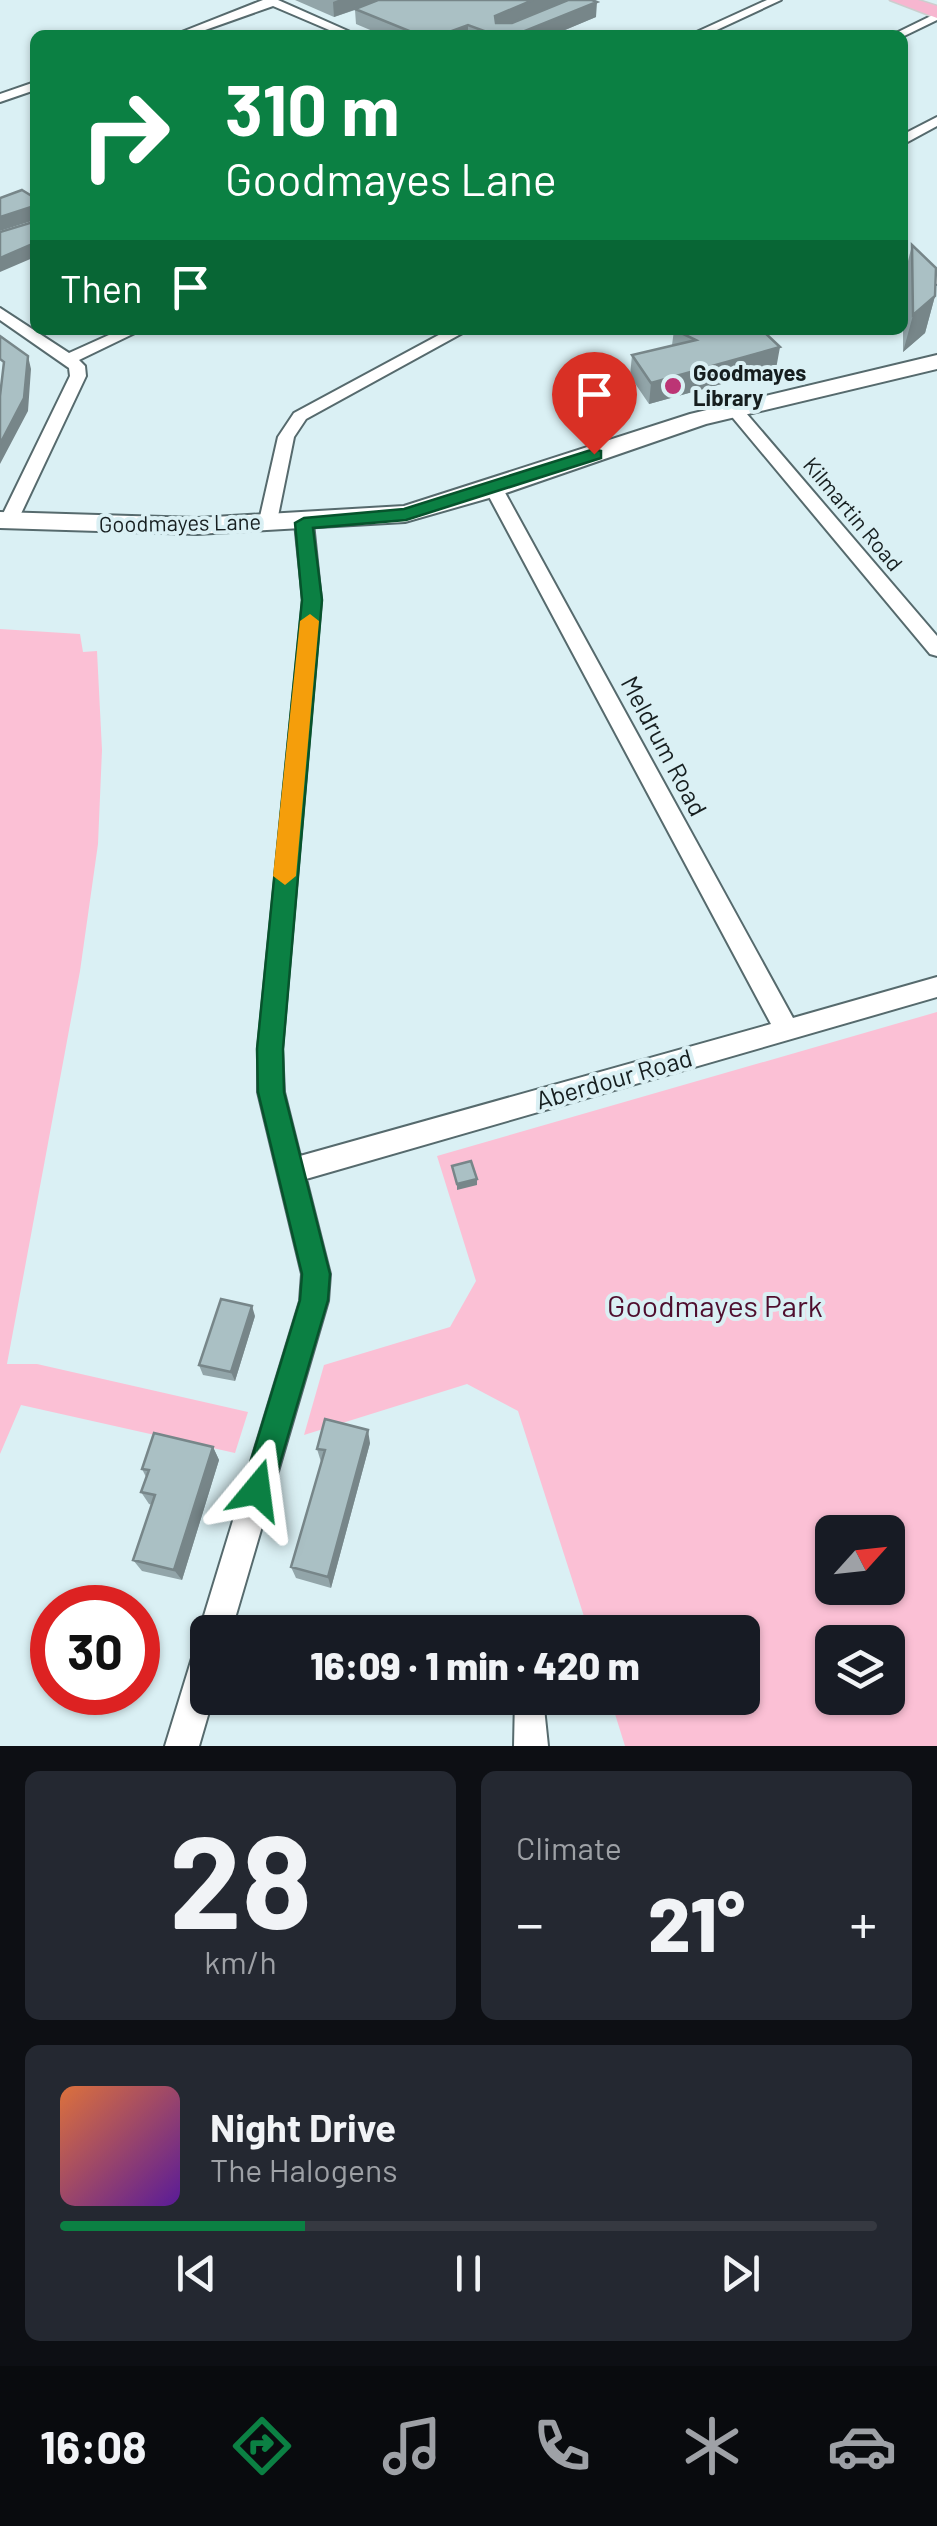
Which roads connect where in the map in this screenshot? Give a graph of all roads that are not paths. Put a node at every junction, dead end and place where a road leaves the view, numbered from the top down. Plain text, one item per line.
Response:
1 (776, 0) edge
2 (900, 0) edge
3 (271, 1) edge
4 (937, 14) edge
5 (349, 20) dead end
6 (331, 26) junction
7 (193, 30) edge
8 (340, 30) edge
9 (707, 30) edge
10 (907, 30) edge
11 (30, 88) edge
12 (0, 98) edge
13 (937, 121) edge
14 (908, 137) edge
15 (937, 258) edge
16 (909, 268) edge
17 (937, 280) edge
18 (0, 313) edge
19 (30, 334) edge
20 (32, 335) edge
21 (121, 335) edge
22 (451, 335) edge
23 (68, 360) junction
24 (937, 362) edge
25 (734, 409) junction
26 (494, 489) junction
27 (5, 520) edge
28 (268, 521) junction
29 (304, 523) junction
30 (937, 648) edge
31 (937, 987) edge
32 (787, 1030) junction
33 (291, 1171) junction
34 (220, 1615) edge
35 (191, 1715) edge
36 (530, 1715) edge
37 (182, 1746) edge
38 (532, 1746) edge

1 - 9 street
2 - 4 main road
3 - 6 street
3 - 7 street
4 - 10 street
5 - 6 street
6 - 8 street
11 - 12 street
13 - 14 street
15 - 16 street
16 - 17 street
18 - 19 street
20 - 23 street
21 - 23 street
22 - 28 street
23 - 27 street
24 - 25 main road, Goodmayes Lane
25 - 26 main road, Goodmayes Lane
25 - 30 street, Kilmartin Road
26 - 29 main road, Goodmayes Lane
26 - 32 street, Meldrum Road
27 - 28 main road, Goodmayes Lane
28 - 29 main road, Goodmayes Lane
29 - 33 street
31 - 32 street, Aberdour Road
32 - 33 street, Aberdour Road
33 - 34 street
35 - 37 street
36 - 38 street

